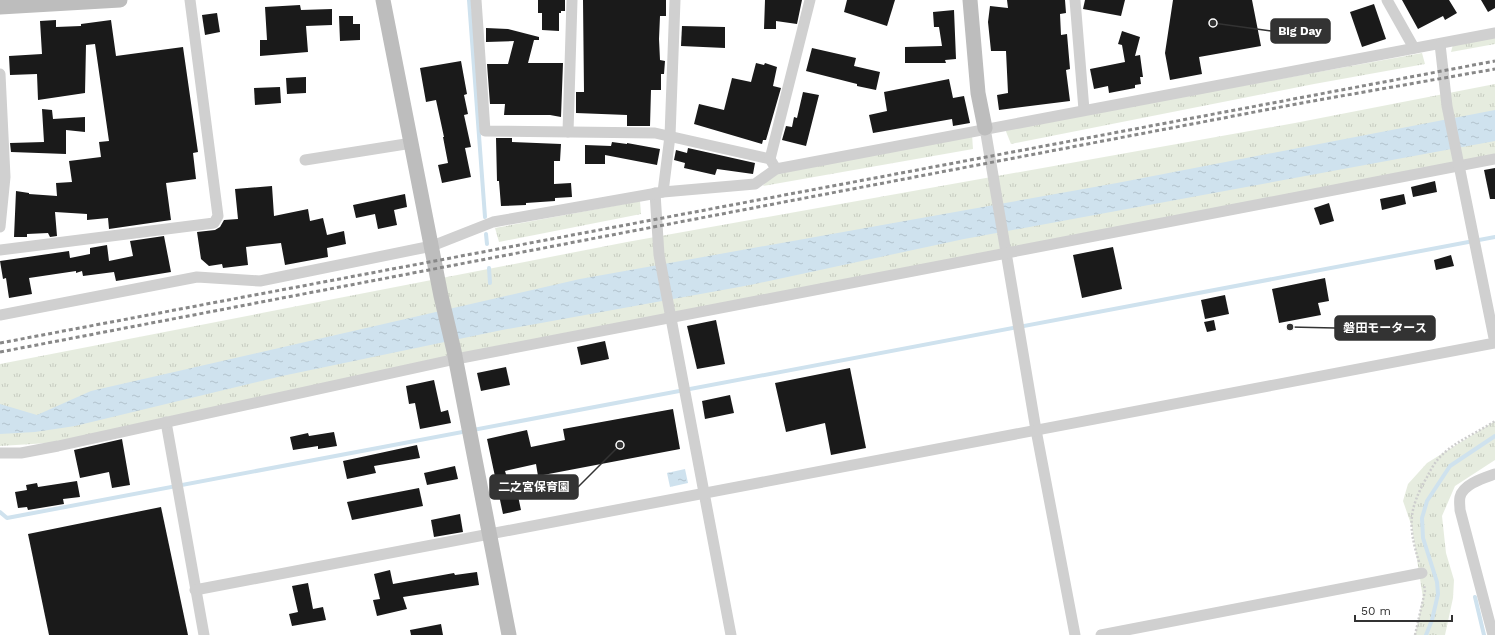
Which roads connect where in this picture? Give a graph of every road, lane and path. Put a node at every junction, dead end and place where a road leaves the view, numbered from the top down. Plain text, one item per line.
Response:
1 (120, 0) edge
2 (190, 0) edge
3 (383, 0) edge
4 (476, 0) edge
5 (572, 0) edge
6 (675, 0) edge
7 (810, 0) edge
8 (970, 0) edge
9 (1075, 0) edge
10 (1387, 0) edge
11 (0, 7) edge
12 (1495, 33) edge
13 (1440, 44) junction
14 (1414, 48) junction
15 (0, 74) edge
16 (1084, 110) junction
17 (985, 128) junction
18 (568, 132) junction
19 (670, 136) junction
20 (412, 143) junction
21 (1495, 159) edge
22 (305, 160) dead end
23 (1458, 163) junction
24 (773, 164) junction
25 (659, 193) junction
26 (0, 228) edge
27 (432, 246) junction
28 (1007, 249) junction
29 (0, 250) edge
30 (670, 314) junction
31 (0, 315) edge
32 (455, 355) junction
33 (1495, 421) edge
34 (166, 422) junction
35 (1036, 430) junction
36 (0, 453) edge
37 (1495, 474) edge
38 (706, 494) junction
39 (490, 534) junction
40 (1422, 573) junction
41 (195, 590) junction
42 (204, 635) edge
43 (509, 635) edge
44 (732, 635) edge
45 (1075, 635) edge
46 (1101, 635) edge
47 (1415, 635) edge
48 (1493, 635) edge

1 - 11 street
2 - 29 street
3 - 20 street
4 - 18 street
5 - 18 street
6 - 19 street
7 - 24 street
8 - 17 street
9 - 16 street
10 - 14 street
12 - 13 street
13 - 14 street
13 - 23 street
14 - 16 street
15 - 26 street
16 - 17 street
17 - 24 street
17 - 28 street
18 - 19 street
19 - 24 street
19 - 25 street
20 - 22 street
20 - 27 street
21 - 23 street
23 - 28 street
23 - 35 street
24 - 25 street
25 - 27 street
25 - 30 street
27 - 31 street
27 - 32 street
28 - 30 street
28 - 35 street
30 - 32 street
30 - 38 street
32 - 34 street
32 - 39 street
33 - 40 path
34 - 36 street
34 - 41 street
35 - 38 street
35 - 45 street
37 - 48 street
38 - 39 street
38 - 44 street
39 - 41 street
39 - 43 street
40 - 46 street
40 - 47 path
41 - 42 street

